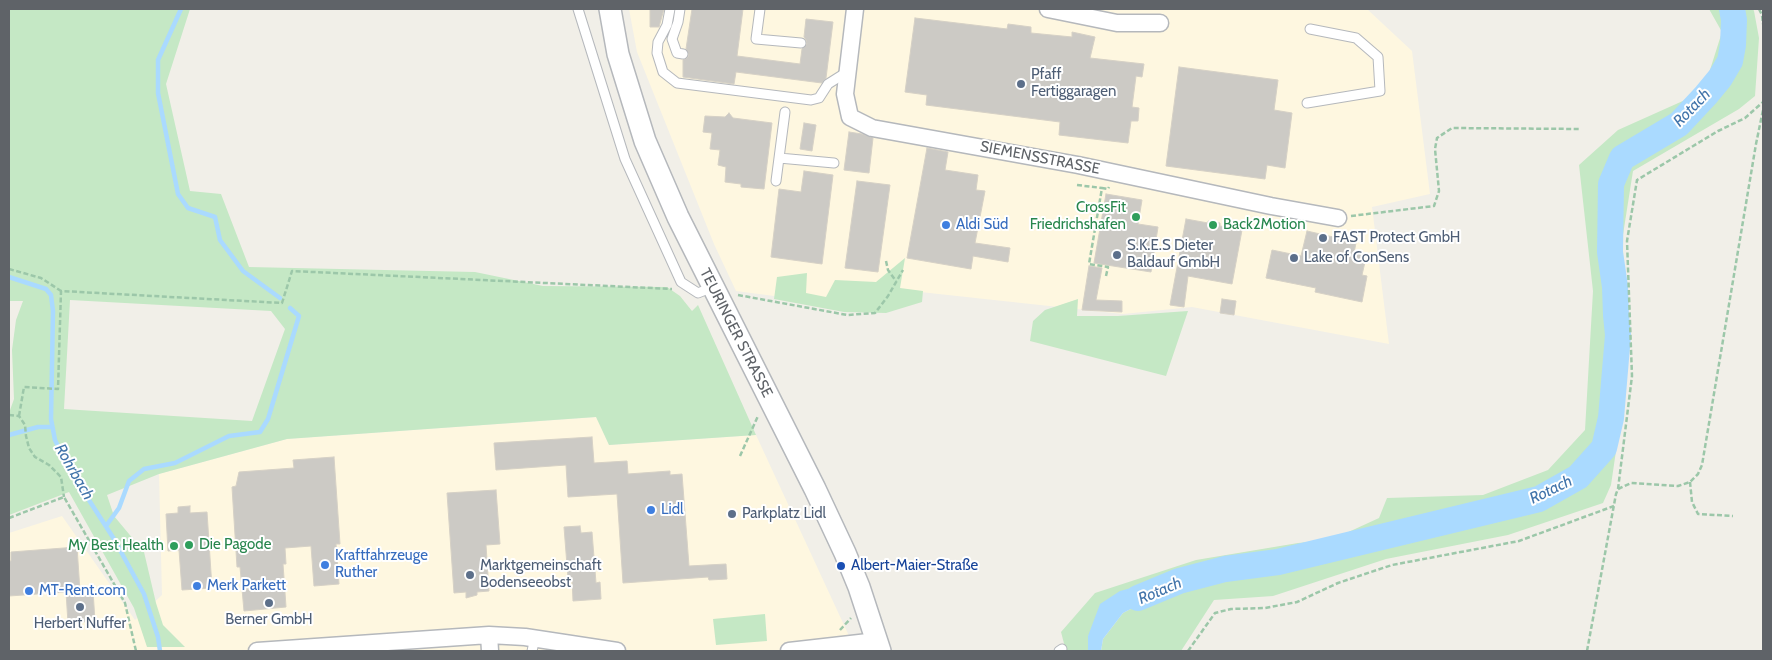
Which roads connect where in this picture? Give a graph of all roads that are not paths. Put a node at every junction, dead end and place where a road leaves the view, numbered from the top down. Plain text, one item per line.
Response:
1 (578, 9) edge
2 (610, 9) edge
3 (670, 9) edge
4 (680, 9) edge
5 (760, 9) edge
6 (855, 9) edge
7 (1048, 9) edge
8 (1160, 23) dead end
9 (1310, 29) dead end
10 (801, 44) dead end
11 (683, 54) dead end
12 (847, 72) junction
13 (1307, 103) dead end
14 (785, 112) dead end
15 (779, 158) junction
16 (834, 163) dead end
17 (776, 181) dead end
18 (1338, 218) road end
19 (713, 287) junction
20 (490, 643) edge
21 (533, 645) edge
22 (879, 646) edge
23 (323, 649) edge
24 (257, 651) edge
25 (617, 651) edge
26 (789, 651) edge

1 - 19 lane
2 - 19 street, TEURINGER STRASSE
3 - 12 lane
4 - 11 lane
5 - 10 lane
6 - 12 street, SIEMENSSTRASSE
7 - 8 street
9 - 13 lane
12 - 18 street, SIEMENSSTRASSE
14 - 15 lane
15 - 16 lane
15 - 17 lane
19 - 22 street, TEURINGER STRASSE
20 - 21 street
20 - 23 street
21 - 25 street
22 - 26 street
23 - 24 street

